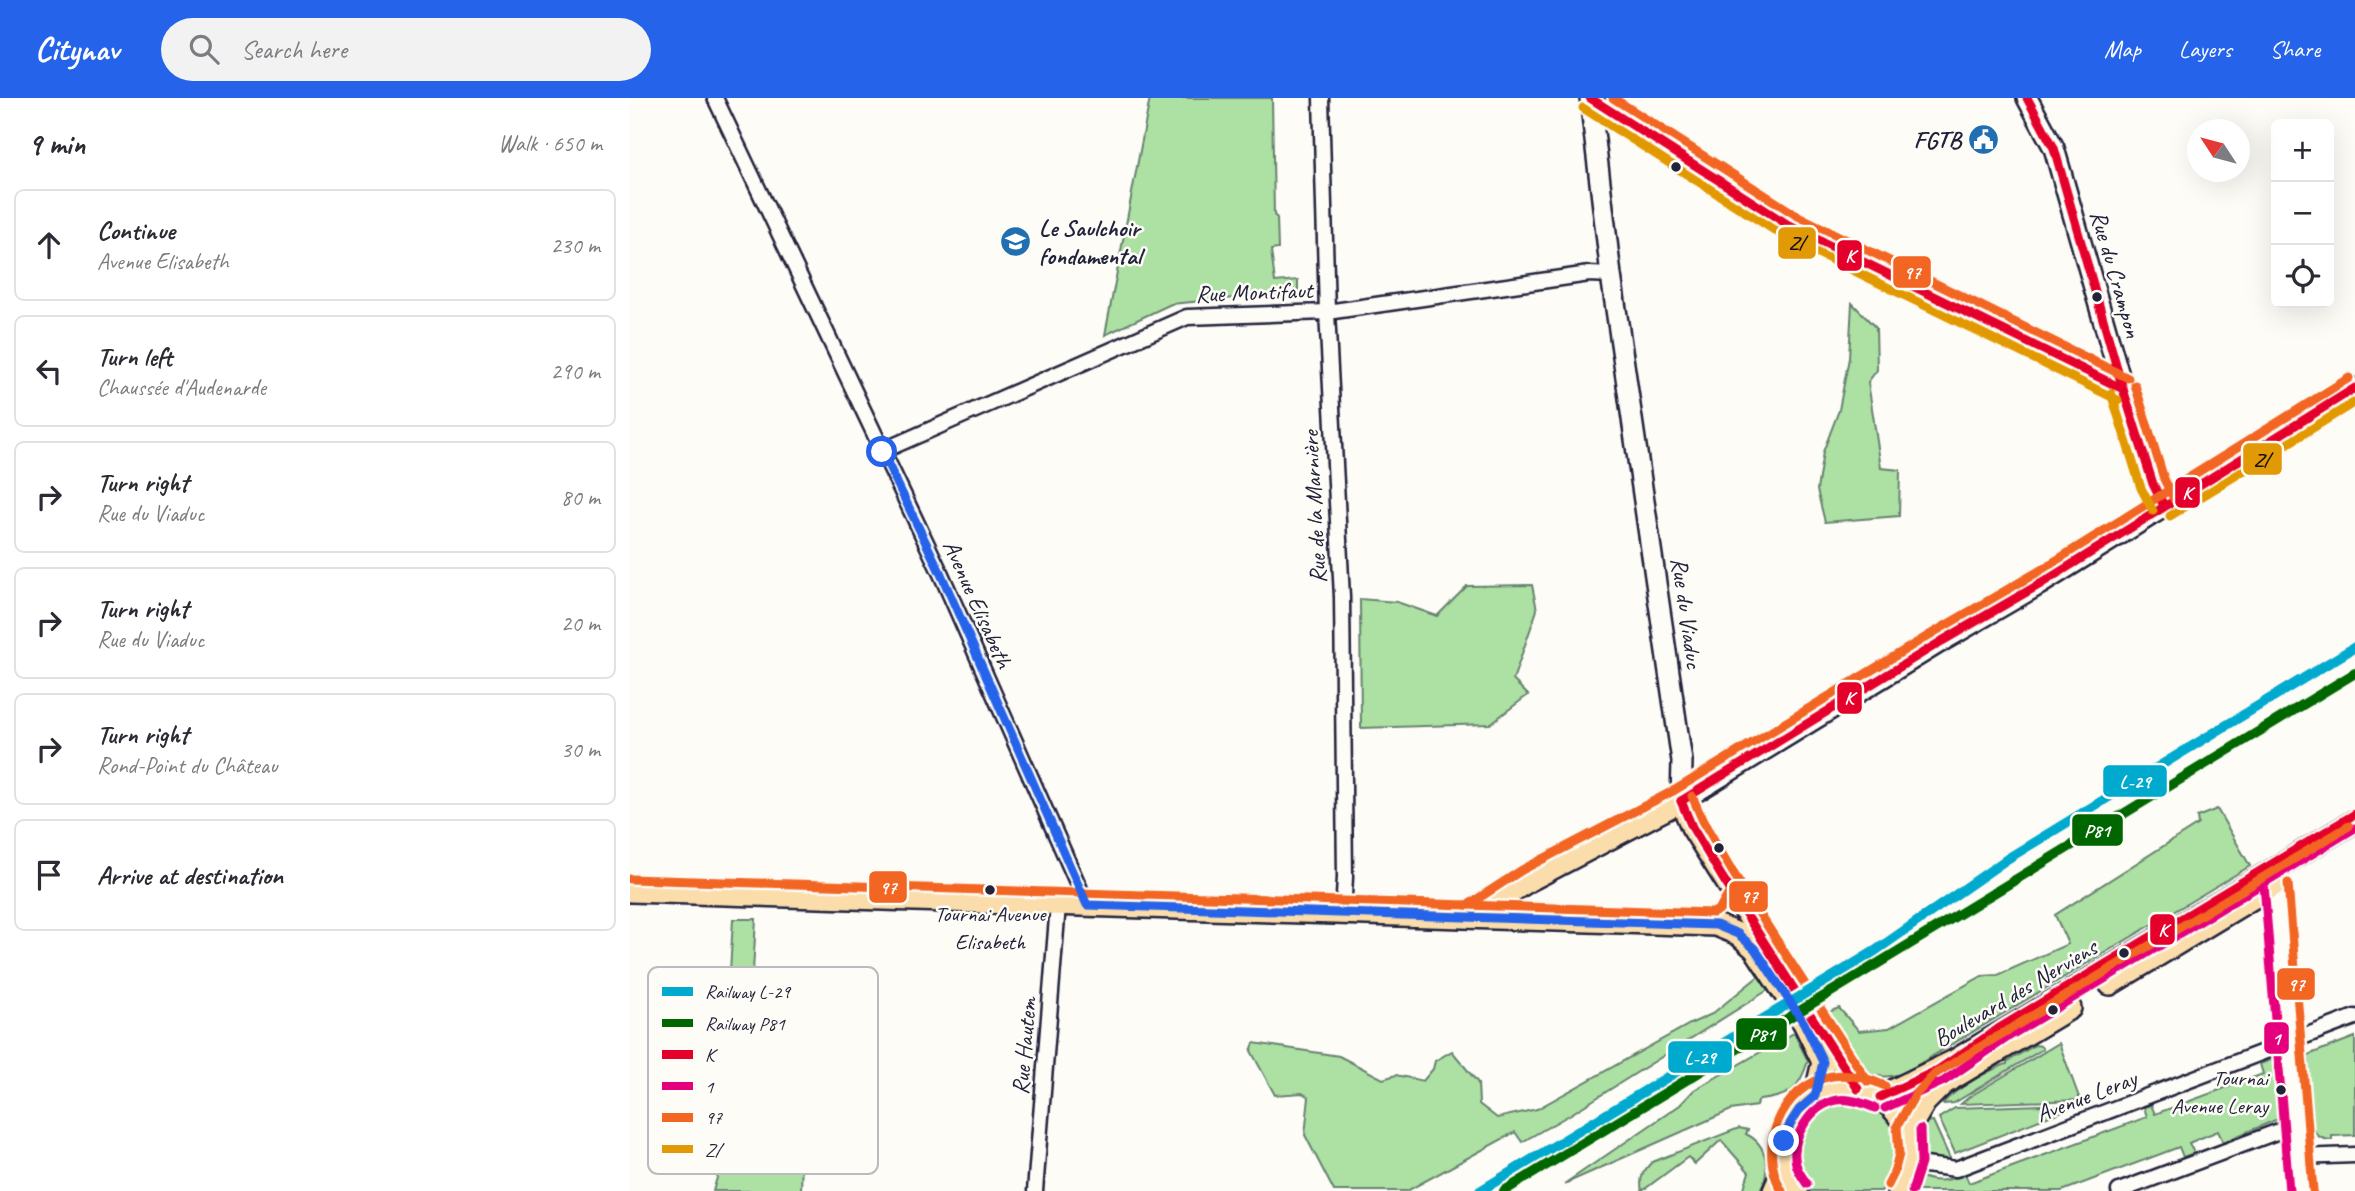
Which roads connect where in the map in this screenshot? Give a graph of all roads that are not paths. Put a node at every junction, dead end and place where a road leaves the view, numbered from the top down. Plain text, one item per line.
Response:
1 (715, 98) edge
2 (1321, 98) edge
3 (1590, 98) edge
4 (2026, 98) edge
5 (1611, 275) junction
6 (1327, 312) junction
7 (2355, 388) edge
8 (2123, 389) junction
9 (882, 452) junction
10 (2164, 506) junction
11 (1681, 801) junction
12 (2355, 821) edge
13 (2355, 836) edge
14 (2272, 878) junction
15 (1514, 889) junction
16 (630, 891) edge
17 (1738, 901) junction
18 (1058, 905) junction
19 (1087, 905) junction
20 (1343, 914) junction
21 (1471, 917) junction
22 (1525, 919) junction
23 (1716, 925) junction
24 (2355, 1017) edge
25 (2289, 1044) junction
26 (1858, 1088) junction
27 (1815, 1096) junction
28 (1880, 1097) junction
29 (2295, 1125) junction
30 (1908, 1131) junction
31 (1911, 1155) junction
32 (2355, 1155) edge
33 (2298, 1157) junction
34 (1784, 1168) junction
35 (1904, 1187) edge
36 (1035, 1191) edge
37 (1774, 1191) edge
38 (1797, 1191) edge
39 (2119, 1191) edge
40 (2301, 1191) edge

1 - 9 street, Avenue Elisabeth
2 - 6 street, Rue de la Marnière
3 - 5 street, Rue du Viaduc
3 - 8 street
4 - 8 street, Rue du Crampon
5 - 6 street, Rue Montifaut
5 - 11 street, Rue du Viaduc
6 - 9 street, Rue Montifaut
6 - 20 street, Rue de la Marnière
7 - 10 street
8 - 10 street, Rue du Crampon
9 - 19 street, Avenue Elisabeth
10 - 11 street
11 - 15 main road
11 - 17 main road, Rue du Viaduc
12 - 14 main road, Boulevard des Nerviens
13 - 14 main road, Boulevard des Nerviens
14 - 25 street
14 - 28 main road, Boulevard des Nerviens
14 - 30 main road, Boulevard des Nerviens
15 - 21 main road
15 - 22 street
16 - 18 main road
17 - 23 main road
17 - 26 main road, Rue du Viaduc
18 - 19 main road
18 - 36 street, Rue Hautem
19 - 20 main road
20 - 21 main road
21 - 22 main road
22 - 23 main road
23 - 27 main road
24 - 25 street, Avenue Leray
25 - 29 street
25 - 31 street, Avenue Leray
26 - 27 main road
26 - 28 main road
27 - 34 main road
28 - 30 main road
29 - 33 street
29 - 39 street
30 - 31 main road
31 - 35 main road
32 - 33 street
33 - 40 street
34 - 37 main road
34 - 38 main road

